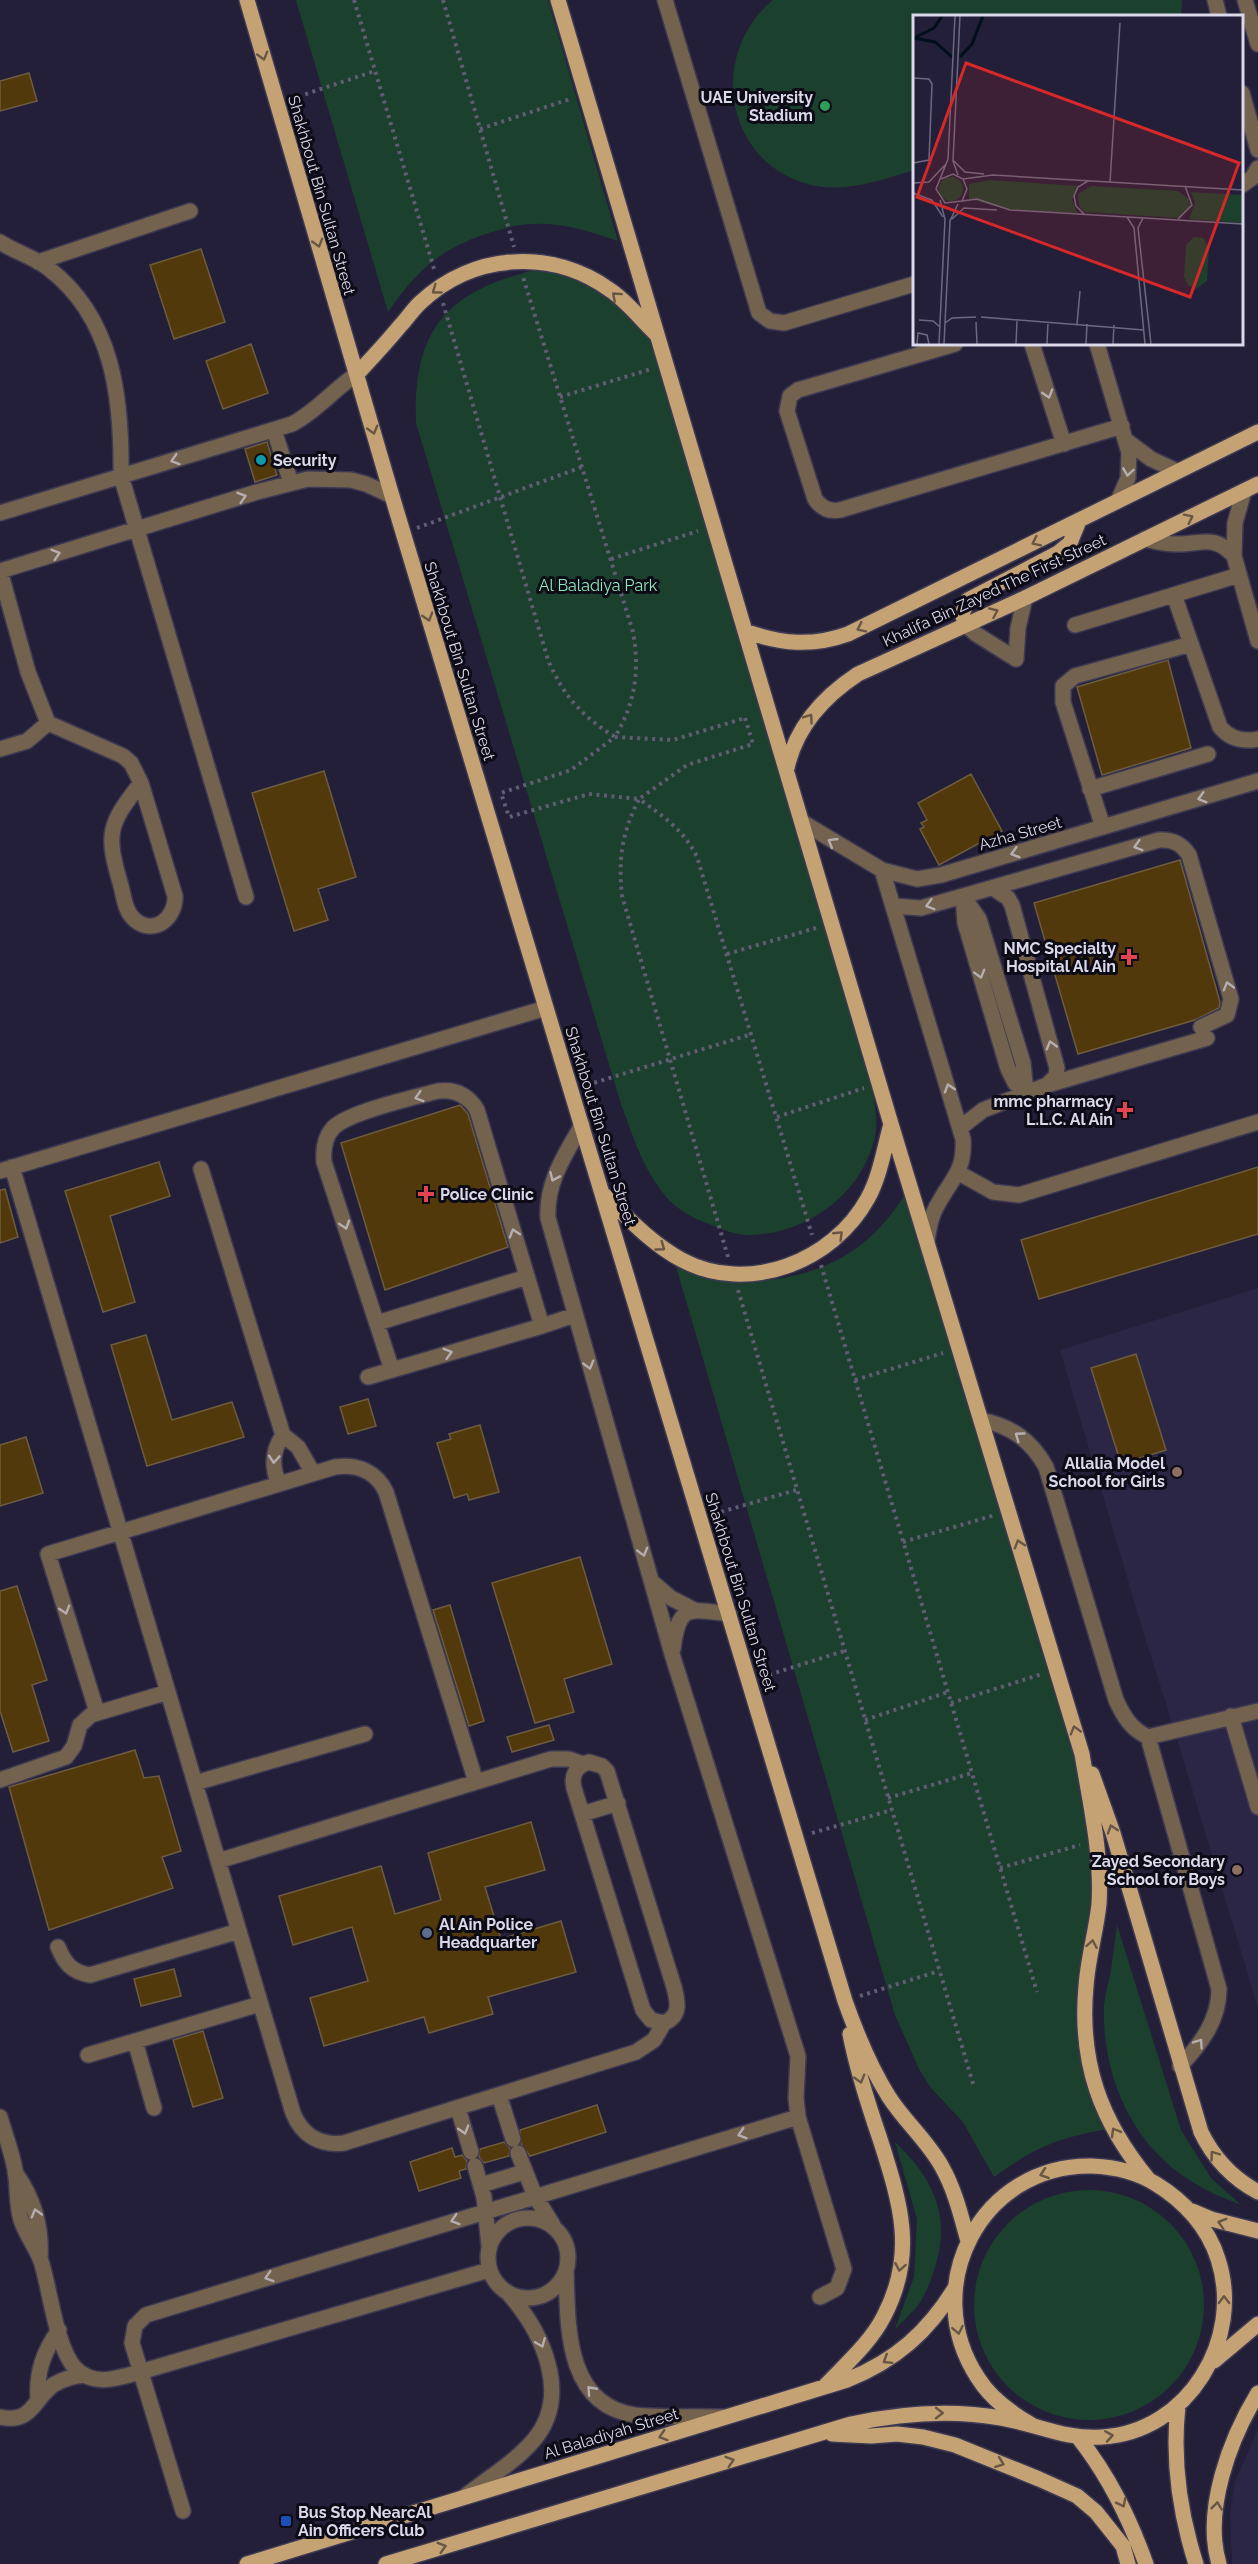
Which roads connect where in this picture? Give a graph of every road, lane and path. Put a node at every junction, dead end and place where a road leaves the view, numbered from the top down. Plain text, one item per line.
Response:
1 (247, 0) edge
2 (354, 0) edge
3 (443, 0) edge
4 (558, 0) edge
5 (665, 0) edge
6 (1215, 0) edge
7 (1245, 0) edge
8 (1220, 15) edge
9 (1258, 44) edge
10 (375, 71) junction
11 (586, 94) junction
12 (1243, 97) edge
13 (277, 103) junction
14 (480, 129) junction
15 (1258, 150) edge
16 (1258, 168) edge
17 (1243, 184) edge
18 (190, 212) dead end
19 (0, 242) edge
20 (518, 261) junction
21 (38, 262) junction
22 (913, 285) edge
23 (439, 287) junction
24 (658, 336) junction
25 (952, 345) edge
26 (1032, 345) edge
27 (1097, 345) edge
28 (666, 364) junction
29 (357, 374) junction
30 (560, 396) junction
31 (274, 430) junction
32 (1258, 432) edge
33 (1124, 434) junction
34 (1064, 444) junction
35 (582, 467) junction
36 (1178, 471) junction
37 (121, 476) junction
38 (291, 483) junction
39 (1258, 484) edge
40 (1244, 491) junction
41 (392, 496) junction
42 (500, 497) junction
43 (1118, 501) junction
44 (0, 513) edge
45 (1078, 521) junction
46 (714, 525) junction
47 (137, 530) junction
48 (403, 533) junction
49 (1145, 538) junction
50 (1234, 556) junction
51 (610, 559) junction
52 (0, 571) edge
53 (1239, 575) junction
54 (1174, 595) junction
55 (1024, 598) junction
56 (966, 625) junction
57 (1075, 625) dead end
58 (745, 631) junction
59 (1258, 641) edge
60 (1191, 644) junction
61 (48, 723) junction
62 (615, 737) junction
63 (1258, 739) edge
64 (0, 749) edge
65 (1208, 754) dead end
66 (787, 771) junction
67 (1258, 781) edge
68 (141, 783) junction
69 (1090, 789) junction
70 (639, 799) junction
71 (802, 822) junction
72 (1103, 827) junction
73 (882, 870) junction
74 (993, 888) junction
75 (963, 896) junction
76 (246, 897) dead end
77 (894, 906) junction
78 (832, 923) junction
79 (728, 954) junction
80 (546, 1008) junction
81 (752, 1034) junction
82 (669, 1060) junction
83 (879, 1083) junction
84 (1047, 1085) junction
85 (572, 1090) junction
86 (1026, 1093) junction
87 (777, 1117) junction
88 (1258, 1122) edge
89 (891, 1124) junction
90 (582, 1125) junction
91 (960, 1128) junction
92 (6, 1169) edge
93 (201, 1169) dead end
94 (959, 1173) junction
95 (602, 1193) junction
96 (927, 1241) junction
97 (818, 1253) junction
98 (733, 1274) junction
99 (527, 1277) junction
100 (575, 1315) junction
101 (376, 1323) junction
102 (542, 1326) junction
103 (959, 1348) junction
104 (392, 1370) junction
105 (368, 1377) dead end
106 (855, 1380) junction
107 (981, 1420) junction
108 (283, 1435) junction
109 (313, 1473) junction
110 (279, 1484) junction
111 (796, 1490) junction
112 (1009, 1510) junction
113 (700, 1518) junction
114 (120, 1532) junction
115 (903, 1542) junction
116 (651, 1581) junction
117 (694, 1610) junction
118 (729, 1614) junction
119 (844, 1651) junction
120 (672, 1654) junction
121 (1058, 1669) junction
122 (749, 1681) junction
123 (168, 1692) junction
124 (948, 1692) junction
125 (951, 1703) junction
126 (1258, 1711) edge
127 (98, 1712) junction
128 (1231, 1716) junction
129 (864, 1720) junction
130 (365, 1734) dead end
131 (1148, 1737) junction
132 (1082, 1754) junction
133 (582, 1764) junction
134 (972, 1773) junction
135 (0, 1780) edge
136 (476, 1782) junction
137 (195, 1783) junction
138 (888, 1798) junction
139 (618, 1803) junction
140 (1258, 1807) edge
141 (892, 1810) junction
142 (582, 1814) junction
143 (795, 1838) junction
144 (1096, 1841) junction
145 (218, 1861) junction
146 (1000, 1868) junction
147 (239, 1931) junction
148 (58, 1947) dead end
149 (939, 1971) junction
150 (1037, 1992) dead end
151 (845, 2001) junction
152 (260, 2004) junction
153 (664, 2023) junction
154 (135, 2041) junction
155 (88, 2055) dead end
156 (1180, 2066) junction
157 (974, 2087) dead end
158 (499, 2095) junction
159 (154, 2108) dead end
160 (458, 2108) junction
161 (0, 2117) edge
162 (798, 2117) junction
163 (524, 2172) junction
164 (1149, 2180) junction
165 (482, 2185) junction
166 (1258, 2192) edge
167 (535, 2196) junction
168 (1189, 2209) junction
169 (486, 2211) junction
170 (556, 2229) junction
171 (1258, 2231) edge
172 (968, 2241) junction
173 (489, 2248) junction
174 (489, 2270) junction
175 (566, 2272) junction
176 (955, 2288) junction
177 (509, 2294) junction
178 (820, 2297) dead end
179 (1258, 2324) edge
180 (59, 2330) junction
181 (1210, 2365) junction
182 (140, 2372) junction
183 (84, 2375) junction
184 (825, 2386) junction
185 (1258, 2393) edge
186 (38, 2401) junction
187 (1178, 2406) junction
188 (0, 2417) edge
189 (726, 2417) junction
190 (1032, 2425) junction
191 (820, 2433) junction
192 (1078, 2437) junction
193 (463, 2498) junction
194 (183, 2511) dead end
195 (247, 2564) edge
196 (386, 2564) edge
197 (1128, 2564) edge
198 (1146, 2564) edge
199 (1196, 2564) edge
200 (1219, 2564) edge

1 -> 13 main road, Shakhbout Bin Sultan Street
2 - 10 path
3 - 14 path
4 - 11 main road
5 - 22 street
6 - 8 street
7 - 9 street
10 - 13 path
10 - 23 path
11 - 14 path
11 - 24 main road
12 - 15 street
13 -> 29 main road, Shakhbout Bin Sultan Street
14 - 20 path
16 - 17 street
18 - 21 street
19 - 21 street
20 - 23 main road
24 -> 20 main road
20 - 30 path
21 - 37 street
23 -> 29 main road
23 - 42 path
24 - 28 main road
25 - 34 street
26 -> 34 street
27 - 33 street
28 - 30 path
28 - 46 main road
29 - 31 street
29 -> 41 main road, Shakhbout Bin Sultan Street
30 - 35 path
31 -> 37 street
31 - 38 street
32 - 36 main road, Khalifa Bin Zayed The First Street
33 - 34 street
33 - 36 street
33 -> 43 street
35 - 42 path
35 - 51 path
36 - 43 main road, Khalifa Bin Zayed The First Street
37 - 44 street
37 - 47 street
38 - 41 street
47 -> 38 street
39 - 40 main road, Khalifa Bin Zayed The First Street
49 -> 40 main road, Khalifa Bin Zayed The First Street
40 - 50 street
41 - 48 main road, Shakhbout Bin Sultan Street
42 - 48 path
42 - 62 path
43 - 45 main road, Khalifa Bin Zayed The First Street
45 - 56 main road
45 -> 58 main road, Khalifa Bin Zayed The First Street
46 - 51 path
46 - 58 main road
52 -> 47 street
47 - 76 street
48 -> 80 main road, Shakhbout Bin Sultan Street
49 - 50 street
49 - 55 main road, Khalifa Bin Zayed The First Street
50 - 53 street
51 - 62 path
52 - 61 street
53 - 54 street
53 - 59 street
54 - 57 street
54 - 60 street
56 -> 55 main road, Khalifa Bin Zayed The First Street
55 - 56 street
66 -> 56 main road, Khalifa Bin Zayed The First Street
58 - 66 main road
60 - 63 street
60 - 69 street
61 - 64 street
61 - 68 street
62 - 70 path
62 - 70 path
65 - 69 street
66 - 71 main road
67 -> 72 street, Azha Street
68 - 68 street
69 - 72 street
70 - 79 path
70 - 82 path
73 -> 71 street, Azha Street
71 - 78 main road
72 -> 73 street, Azha Street
73 - 77 street
74 - 75 street
84 -> 74 street
84 -> 74 street
75 -> 77 street
75 - 86 street
91 -> 77 street
78 - 79 path
78 - 83 main road
79 - 81 path
80 - 85 main road, Shakhbout Bin Sultan Street
80 - 92 street
81 - 82 path
81 - 87 path
82 - 85 path
82 - 98 path
83 - 87 path
83 - 89 main road
84 - 86 street
85 - 90 main road, Shakhbout Bin Sultan Street
86 - 91 street
87 - 97 path
88 - 94 street
89 - 96 main road
97 -> 89 main road
90 - 95 main road, Shakhbout Bin Sultan Street
90 -> 100 street
91 - 94 street
92 - 114 street
93 - 108 street
94 - 96 street
95 -> 98 main road
95 - 113 main road, Shakhbout Bin Sultan Street
96 - 103 main road
97 - 98 main road
97 - 106 path
98 - 111 path
99 - 101 street
99 -> 101 street
99 - 102 street
100 - 102 street
100 -> 116 street
101 - 104 street
104 -> 102 street
103 - 106 path
103 - 107 main road
104 - 105 street
106 - 115 path
107 - 112 main road
131 -> 107 street
108 - 109 street
108 -> 110 street
109 - 110 street
109 - 136 street
110 - 114 street
111 - 113 path
111 - 119 path
112 - 115 path
121 -> 112 main road
113 - 118 main road, Shakhbout Bin Sultan Street
114 - 123 street
114 -> 127 street
115 - 124 path
116 - 117 street
116 - 120 street
117 - 118 street
117 - 120 street
118 - 122 main road, Shakhbout Bin Sultan Street
119 - 122 path
119 - 129 path
120 - 162 street
121 - 125 path
132 -> 121 main road
122 - 143 main road, Shakhbout Bin Sultan Street
123 - 127 street
123 - 137 street
124 - 125 path
124 - 129 path
125 - 134 path
126 - 128 street
127 - 135 street
128 - 131 street
128 - 140 street
129 - 138 path
130 - 137 street
156 -> 131 street
132 - 144 main road
156 -> 132 main road
133 - 136 street
133 - 139 street
133 - 142 street
134 - 138 path
134 - 146 path
136 - 145 street
137 - 145 street
138 - 141 path
139 - 142 street
139 - 153 street
141 - 143 path
141 - 149 path
142 - 153 street
143 - 151 main road, Shakhbout Bin Sultan Street
144 - 146 path
164 -> 144 main road
145 - 147 street
146 - 150 path
147 - 148 street
147 - 152 street
149 - 151 path
149 - 157 path
151 - 172 main road, Shakhbout Bin Sultan Street
151 -> 184 main road
152 - 154 street
152 - 160 street
153 - 158 street
154 - 155 street
154 - 159 street
166 -> 156 main road
158 - 160 street
158 - 163 street
160 -> 165 street
161 - 180 street
162 -> 167 street
162 - 178 street
163 - 165 street
163 - 167 street
164 - 168 main road
164 -> 172 main road
165 - 169 street
167 - 169 street
167 - 170 street
171 -> 168 main road
181 -> 168 main road
169 - 173 street
169 -> 182 street
170 - 173 street
170 - 175 street
172 - 176 main road
173 - 174 street
174 - 177 street
174 - 182 street
175 - 177 street
189 -> 175 street
176 -> 184 main road, Al Baladiyah Street
176 -> 190 main road
177 -> 193 street
179 - 181 main road
180 - 183 street
180 - 186 street
181 - 187 main road
182 - 183 street
182 - 194 street
183 - 186 street
184 - 189 main road, Al Baladiyah Street
200 -> 185 main road
186 - 188 street
192 -> 187 main road
187 - 199 main road
189 -> 193 main road, Al Baladiyah Street
191 -> 190 main road
190 - 192 main road
196 -> 191 main road
191 -> 197 main road
192 -> 198 main road
193 - 195 main road, Al Baladiyah Street

